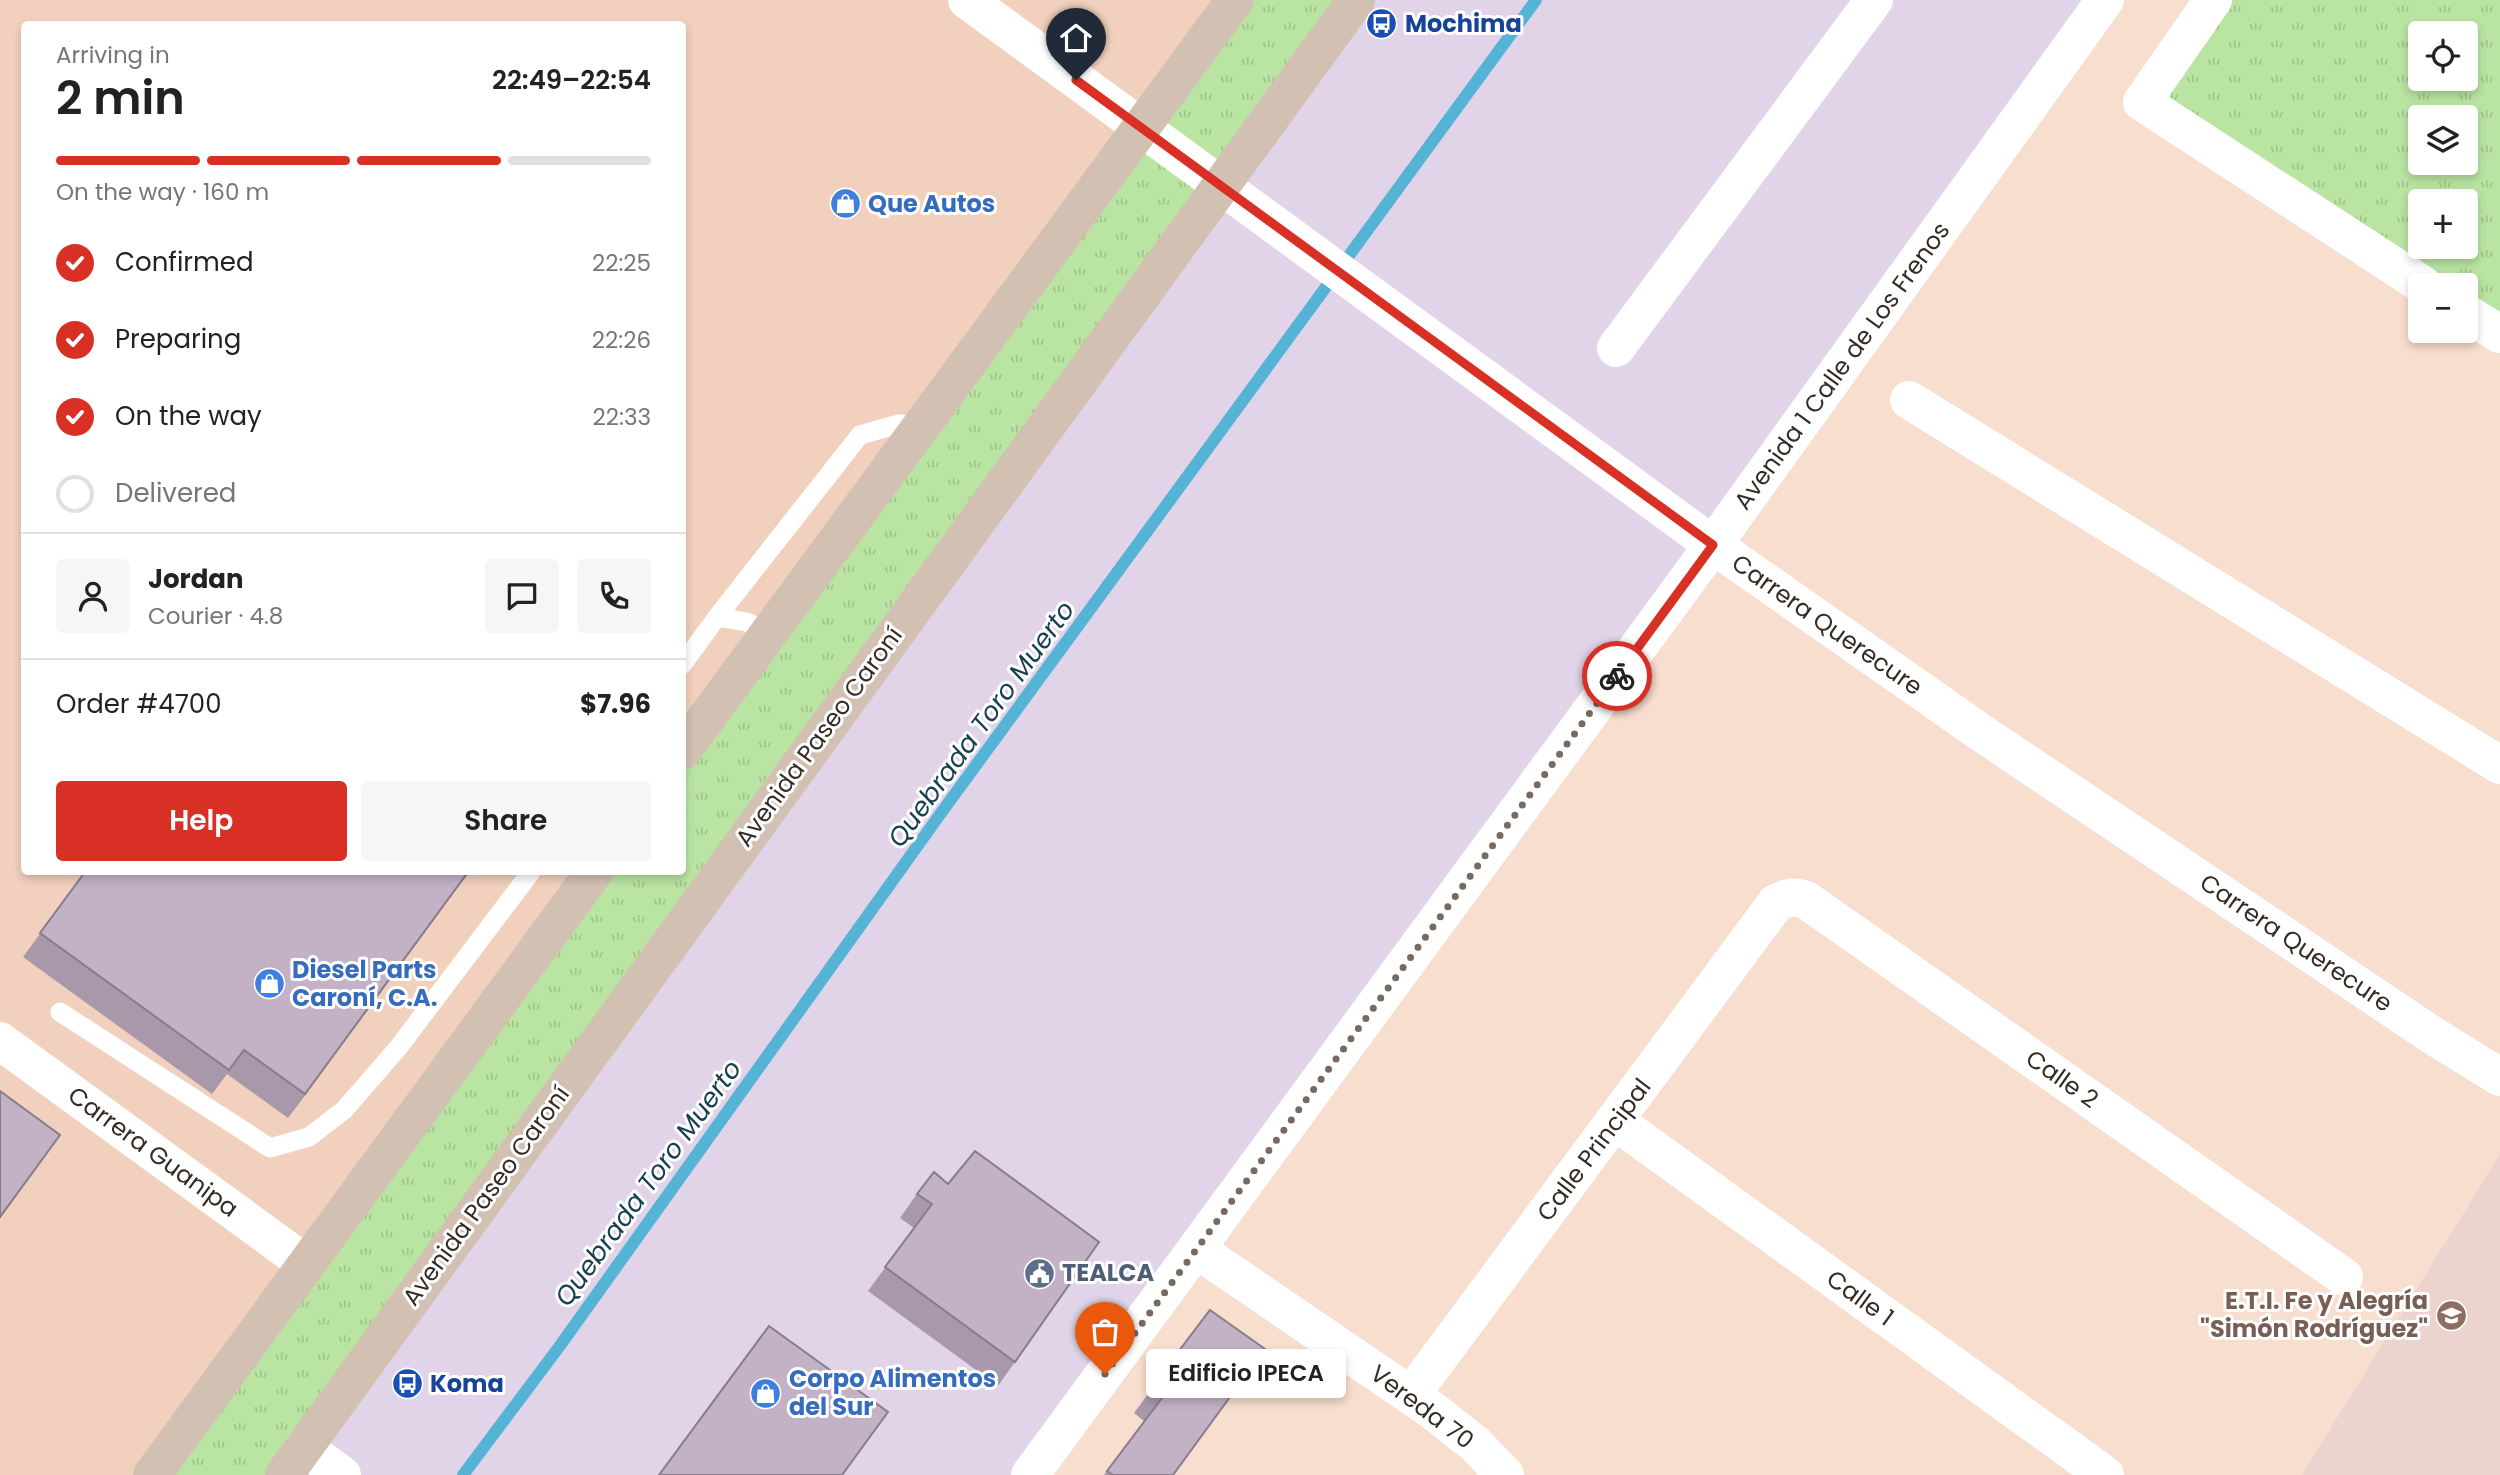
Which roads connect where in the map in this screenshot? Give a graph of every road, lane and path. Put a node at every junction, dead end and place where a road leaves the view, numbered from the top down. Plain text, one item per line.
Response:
1 (967, 0) edge
2 (1235, 0) edge
3 (1356, 0) edge
4 (1874, 0) edge
5 (2105, 0) edge
6 (2213, 0) edge
7 (1142, 128) junction
8 (1220, 185) junction
9 (2408, 275) edge
10 (2478, 320) edge
11 (2500, 334) edge
12 (1616, 348) dead end
13 (1909, 400) dead end
14 (922, 426) junction
15 (1713, 545) junction
16 (717, 617) junction
17 (768, 634) junction
18 (686, 660) edge
19 (686, 746) edge
20 (2500, 765) edge
21 (529, 875) edge
22 (592, 875) edge
23 (1776, 904) joint
24 (60, 1012) dead end
25 (0, 1041) edge
26 (2500, 1077) edge
27 (1615, 1121) junction
28 (1196, 1249) junction
29 (305, 1263) junction
30 (2344, 1277) dead end
31 (1412, 1395) junction
32 (294, 1461) edge
33 (152, 1475) edge
34 (342, 1475) edge
35 (1030, 1475) edge
36 (1505, 1475) edge
37 (2105, 1475) edge

1 - 7 street, Carrera Querecure
2 - 7 street
3 - 8 street, Avenida Paseo Caroní
4 - 12 street
5 - 15 street, Avenida 1 Calle de Los Frenos
6 - 9 street
7 - 8 street, Carrera Querecure
7 - 14 street
8 - 15 street, Carrera Querecure
8 - 32 street, Avenida Paseo Caroní
10 - 11 street
13 - 20 street
14 - 16 lane
14 - 17 street
15 - 26 street, Carrera Querecure
15 - 28 street, Avenida 1 Calle de Los Frenos
16 - 17 lane
16 - 18 lane
17 - 19 street
21 - 24 lane
22 - 29 street
23 - 27 street, Calle Principal
23 - 30 street, Calle 2
25 - 29 street, Carrera Guanipa
27 - 31 street, Calle Principal
27 - 37 street, Calle 1
28 - 31 street, Vereda 70
28 - 35 street, Avenida 1 Calle de Los Frenos
29 - 33 street
31 - 36 street, Vereda 70
32 - 34 street

